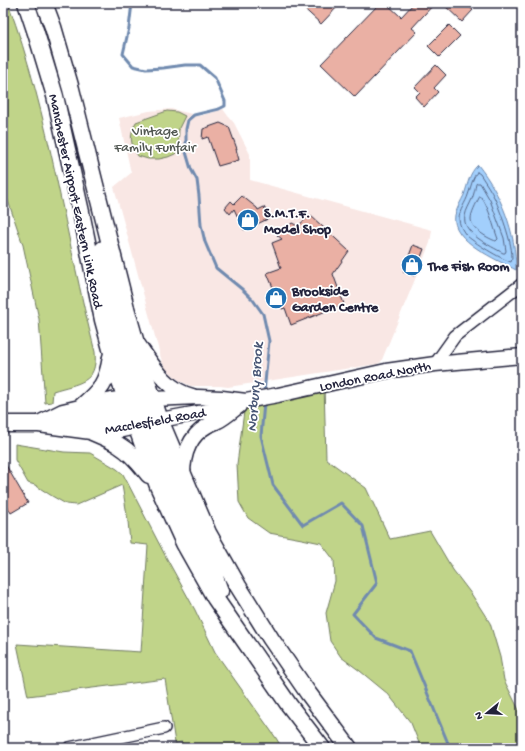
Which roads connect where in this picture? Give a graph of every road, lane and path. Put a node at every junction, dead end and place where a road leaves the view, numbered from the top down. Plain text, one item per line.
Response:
1 (26, 3) edge
2 (44, 3) edge
3 (96, 186) junction
4 (522, 284) edge
5 (134, 339) junction
6 (112, 354) junction
7 (522, 356) edge
8 (435, 364) junction
9 (198, 396) junction
10 (246, 402) junction
11 (80, 408) junction
12 (143, 411) junction
13 (44, 421) junction
14 (3, 424) edge
15 (91, 431) junction
16 (183, 476) junction
17 (158, 486) junction
18 (232, 623) junction
19 (164, 728) dead end
20 (108, 744) edge
21 (69, 748) edge
22 (322, 748) edge
23 (349, 748) edge

1 - 6 highway, Manchester Airport Eastern Link Road
2 - 3 highway, Manchester Airport Eastern Link Road
3 - 5 highway, Manchester Airport Eastern Link Road
3 - 12 highway
4 - 8 street
5 - 9 main road
5 - 12 highway, Manchester Airport Eastern Link Road
6 - 11 highway
6 - 12 highway, Manchester Airport Eastern Link Road
7 - 8 main road, London Road North
8 - 10 main road, London Road North
9 - 10 main road, Macclesfield Road
9 - 12 main road, Macclesfield Road
10 - 12 main road, Macclesfield Road
10 - 16 main road
11 - 12 highway, Macclesfield Road
11 - 13 highway, Macclesfield Road
12 - 13 highway
12 - 15 highway, Macclesfield Road
12 - 16 highway, Manchester Airport Eastern Link Road
12 - 17 highway
12 - 18 highway
13 - 14 highway, Macclesfield Road
13 - 15 highway, Macclesfield Road
15 - 17 highway
16 - 23 highway, Manchester Airport Eastern Link Road
17 - 18 highway
18 - 22 highway
19 - 20 street
20 - 21 street

